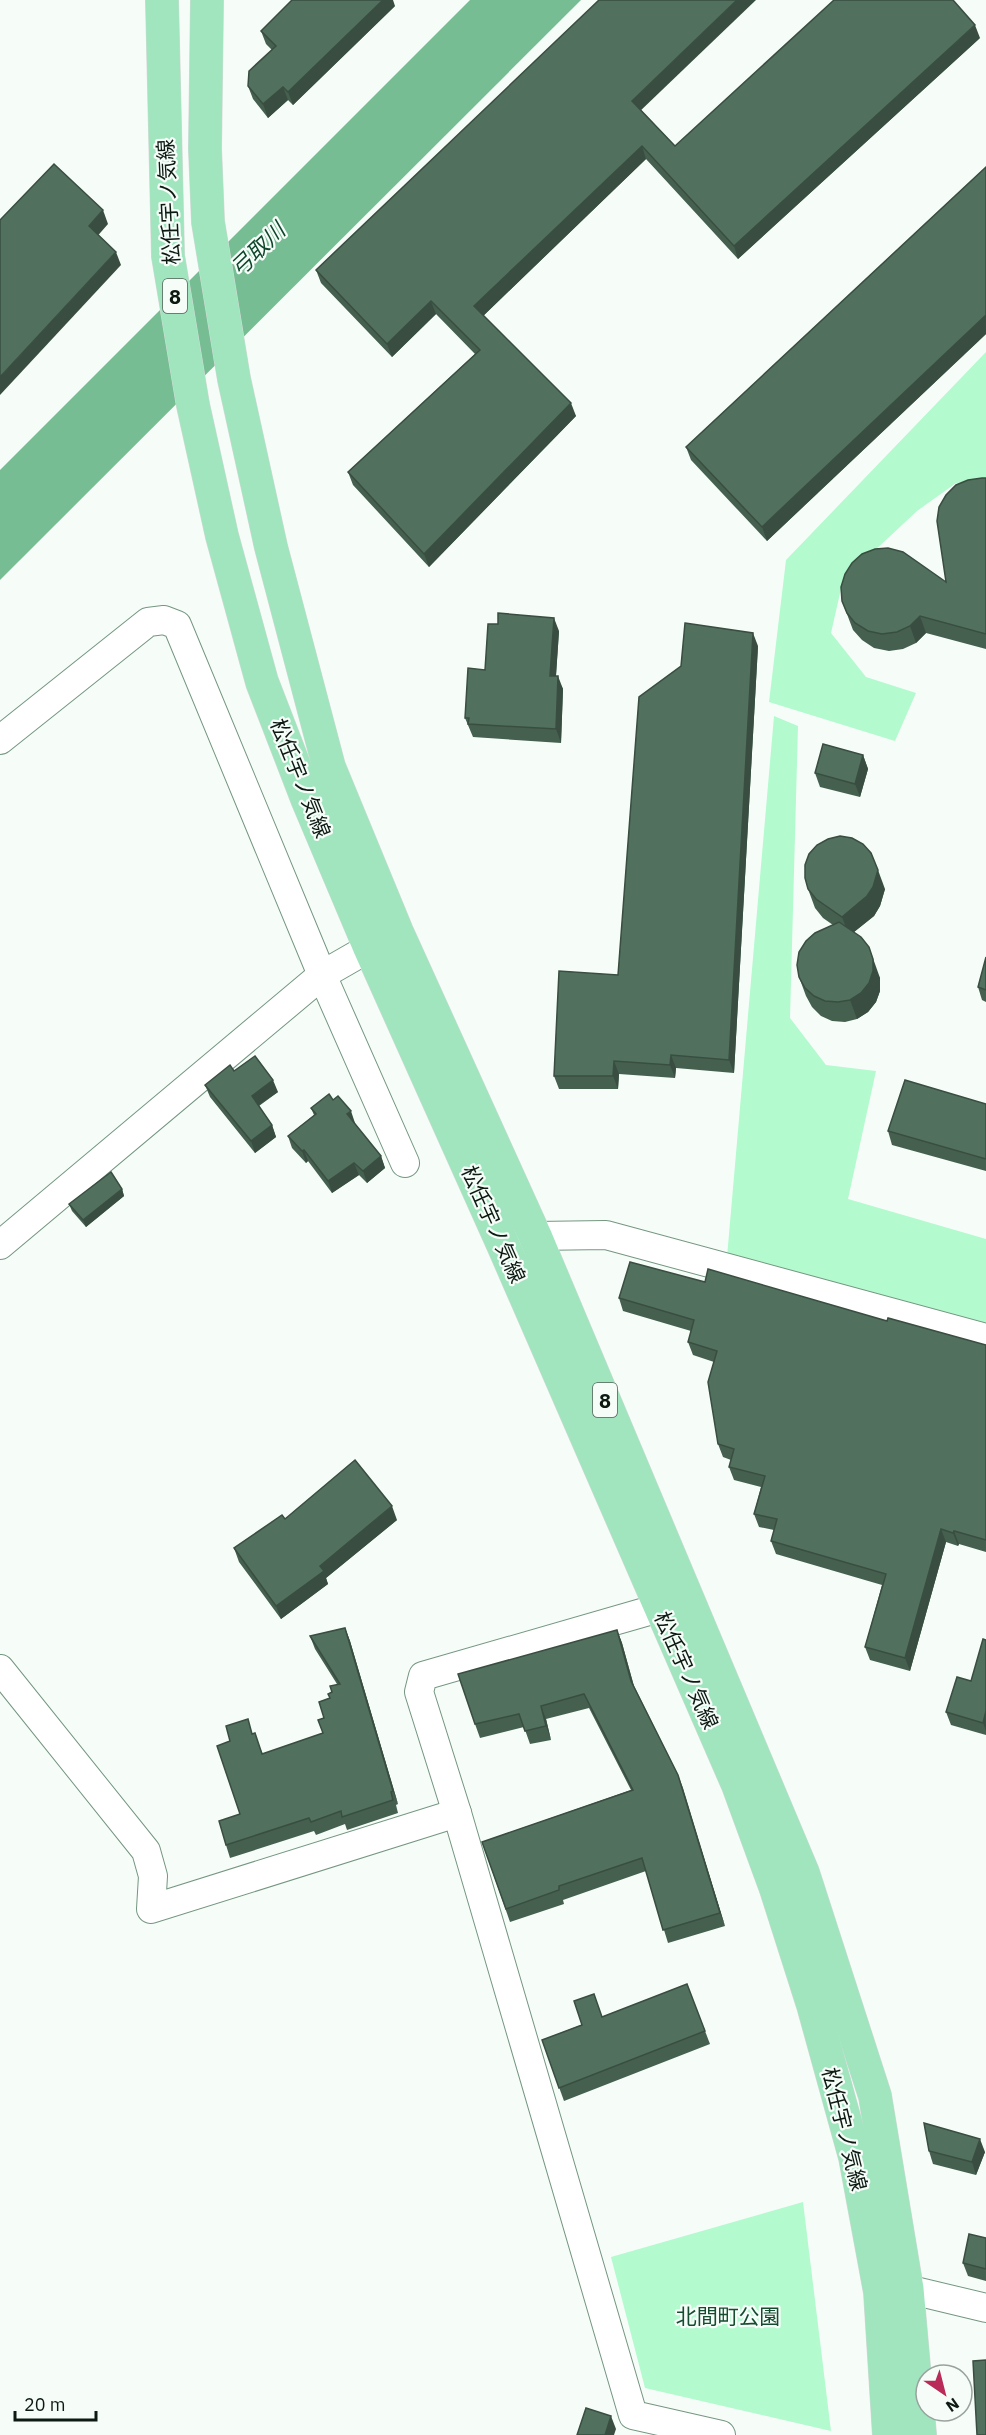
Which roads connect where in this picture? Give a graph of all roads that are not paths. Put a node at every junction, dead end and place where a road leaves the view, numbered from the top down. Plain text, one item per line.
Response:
1 (162, 0) edge
2 (207, 0) edge
3 (0, 740) edge
4 (383, 940) junction
5 (322, 975) junction
6 (405, 1163) dead end
7 (535, 1236) junction
8 (0, 1245) edge
9 (504, 1246) junction
10 (986, 1338) edge
11 (673, 1602) junction
12 (0, 1669) edge
13 (457, 1813) junction
14 (893, 2290) junction
15 (986, 2308) edge
16 (721, 2435) edge
17 (889, 2435) edge
18 (920, 2435) edge

1 - 4 main road, 松任宇ノ気線 / 8
2 - 4 main road, 松任宇ノ気線 / 8
3 - 5 street
4 - 5 street
4 - 7 main road, 松任宇ノ気線 / 8
4 - 9 main road, 松任宇ノ気線 / 8
5 - 6 street
5 - 8 street
7 - 9 street
7 - 10 street
7 - 11 main road, 松任宇ノ気線 / 8
9 - 11 main road, 松任宇ノ気線 / 8
11 - 13 street
11 - 14 main road, 松任宇ノ気線 / 8
12 - 13 street
13 - 16 street
14 - 15 street
14 - 17 main road, 松任宇ノ気線 / 8
14 - 18 main road, 松任宇ノ気線 / 8

